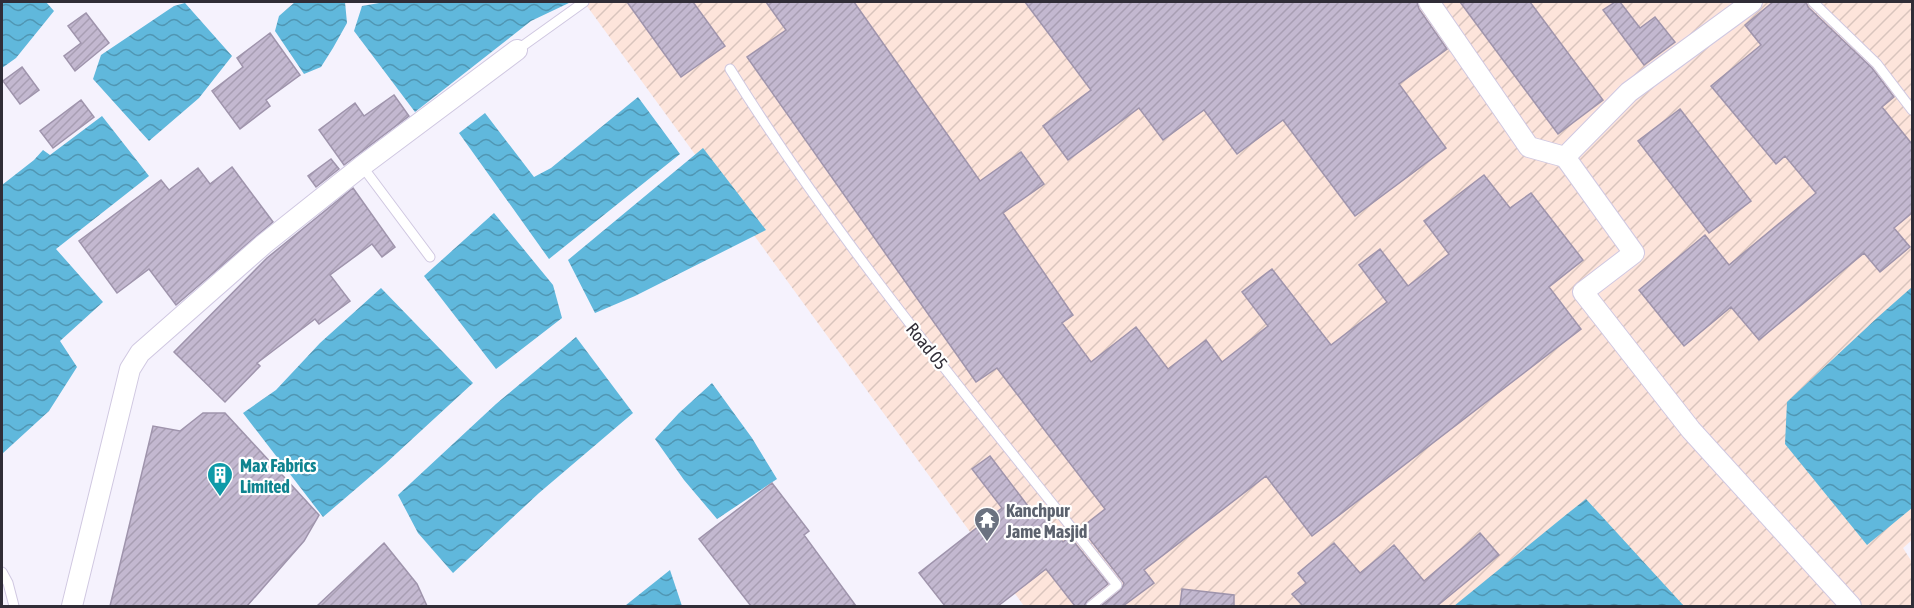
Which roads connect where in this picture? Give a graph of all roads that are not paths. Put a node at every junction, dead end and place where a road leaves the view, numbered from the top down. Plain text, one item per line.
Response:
1 (584, 2) edge
2 (1429, 2) edge
3 (1752, 2) edge
4 (1813, 2) edge
5 (517, 50) joint
6 (730, 69) dead end
7 (1912, 110) edge
8 (1564, 158) junction
9 (362, 165) junction
10 (430, 257) dead end
11 (2, 572) edge
12 (14, 606) edge
13 (72, 606) edge
14 (1090, 606) edge
15 (1851, 606) edge

1 - 5 lane
2 - 8 street
3 - 8 street
4 - 7 lane
5 - 9 street
6 - 14 lane, Road 05
8 - 15 street
9 - 10 lane
9 - 13 street
11 - 12 lane

